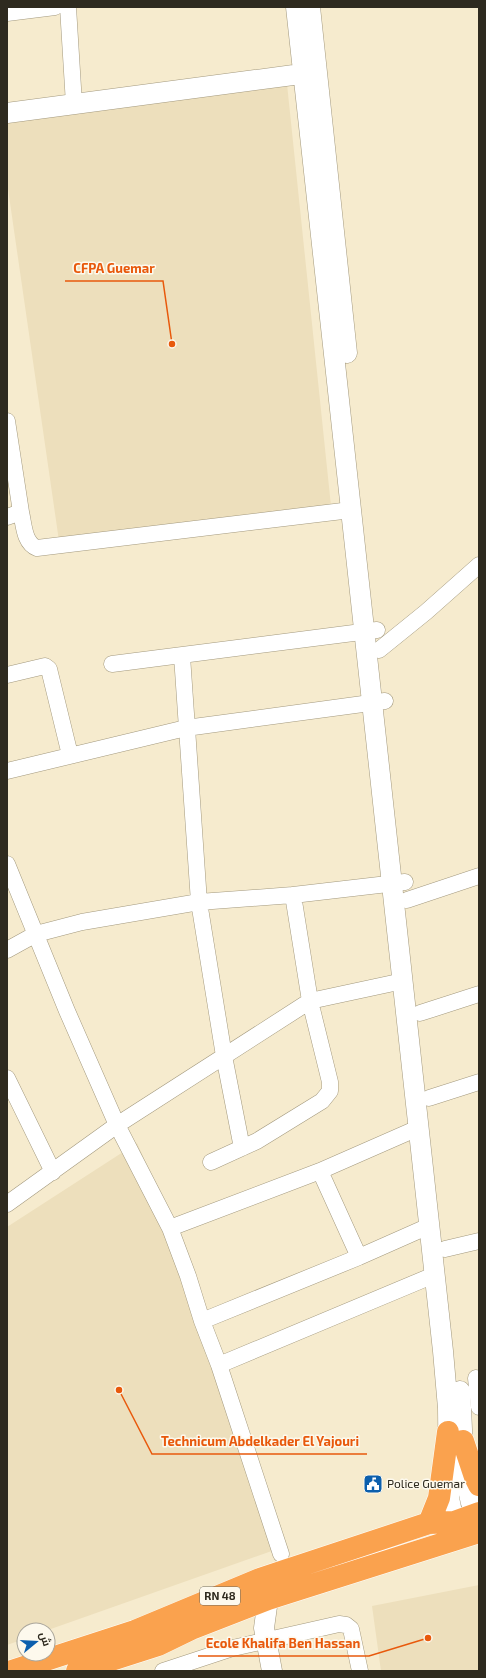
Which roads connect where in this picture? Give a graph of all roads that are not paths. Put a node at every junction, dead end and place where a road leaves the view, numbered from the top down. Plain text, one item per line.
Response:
1 (55, 7) edge
2 (68, 7) edge
3 (296, 7) edge
4 (310, 7) edge
5 (7, 13) edge
6 (310, 73) junction
7 (74, 104) junction
8 (7, 113) edge
9 (7, 421) edge
10 (351, 510) junction
11 (14, 514) edge
12 (479, 565) edge
13 (371, 631) junction
14 (379, 650) junction
15 (182, 656) junction
16 (112, 664) dead end
17 (7, 675) edge
18 (379, 702) junction
19 (186, 728) junction
20 (70, 755) junction
21 (7, 770) edge
22 (8, 868) edge
23 (479, 876) edge
24 (401, 889) junction
25 (293, 895) junction
26 (199, 902) junction
27 (36, 934) junction
28 (7, 950) edge
29 (403, 981) junction
30 (479, 994) edge
31 (310, 1001) junction
32 (420, 1013) junction
33 (224, 1056) junction
34 (7, 1078) edge
35 (479, 1082) edge
36 (429, 1098) junction
37 (117, 1125) junction
38 (418, 1128) junction
39 (242, 1148) junction
40 (211, 1162) dead end
41 (320, 1171) junction
42 (53, 1172) junction
43 (7, 1204) edge
44 (429, 1226) junction
45 (170, 1228) junction
46 (479, 1241) edge
47 (445, 1248) junction
48 (359, 1258) junction
49 (434, 1275) junction
50 (202, 1321) junction
51 (218, 1365) junction
52 (471, 1379) edge
53 (479, 1407) edge
54 (456, 1436) junction
55 (479, 1485) edge
56 (429, 1523) junction
57 (472, 1524) edge
58 (281, 1554) dead end
59 (260, 1579) junction
60 (268, 1599) junction
61 (267, 1639) junction
62 (158, 1645) junction
63 (12, 1671) edge
64 (77, 1671) edge
65 (158, 1671) edge
66 (163, 1671) edge
67 (272, 1671) edge
68 (360, 1671) edge

1 - 5 street
2 - 7 street
3 - 6 street
4 - 6 street
6 - 7 street
6 - 10 street
6 - 13 street
7 - 8 street
9 - 11 street
10 - 11 street
10 - 13 street
12 - 14 street
13 - 14 street
13 - 15 street
13 - 18 street
14 - 18 street
15 - 16 street
15 - 19 street
17 - 20 street
18 - 19 street
18 - 24 street
19 - 20 street
19 - 26 street
20 - 21 street
22 - 27 street
23 - 24 street
24 - 25 street
24 - 29 street
24 - 32 street
25 - 26 street
25 - 31 street
26 - 27 street
26 - 33 street
27 - 28 street
27 - 37 street
29 - 31 street
29 - 38 street
30 - 32 street
31 - 33 street
31 - 39 street
32 - 36 street
33 - 37 street
33 - 39 street
34 - 42 street
35 - 36 street
36 - 47 street
37 - 42 street
37 - 45 street
38 - 41 street
38 - 44 street
39 - 40 street
41 - 45 street
41 - 48 street
42 - 43 street
44 - 48 street
44 - 49 street
45 - 50 street
46 - 47 street
47 - 52 street
48 - 50 street
49 - 51 street
49 - 54 street
50 - 51 street
51 - 58 street
52 - 53 street
52 - 54 street
54 - 55 highway
54 - 56 highway
54 - 57 street
56 - 57 highway, RN 48
56 - 59 highway, RN 48
57 - 60 highway, RN 48
59 - 60 street
59 - 63 highway, RN 48
60 - 61 street
60 - 62 highway, RN 48
61 - 66 street
61 - 67 street
61 - 68 street
62 - 64 highway, RN 48
62 - 65 street

